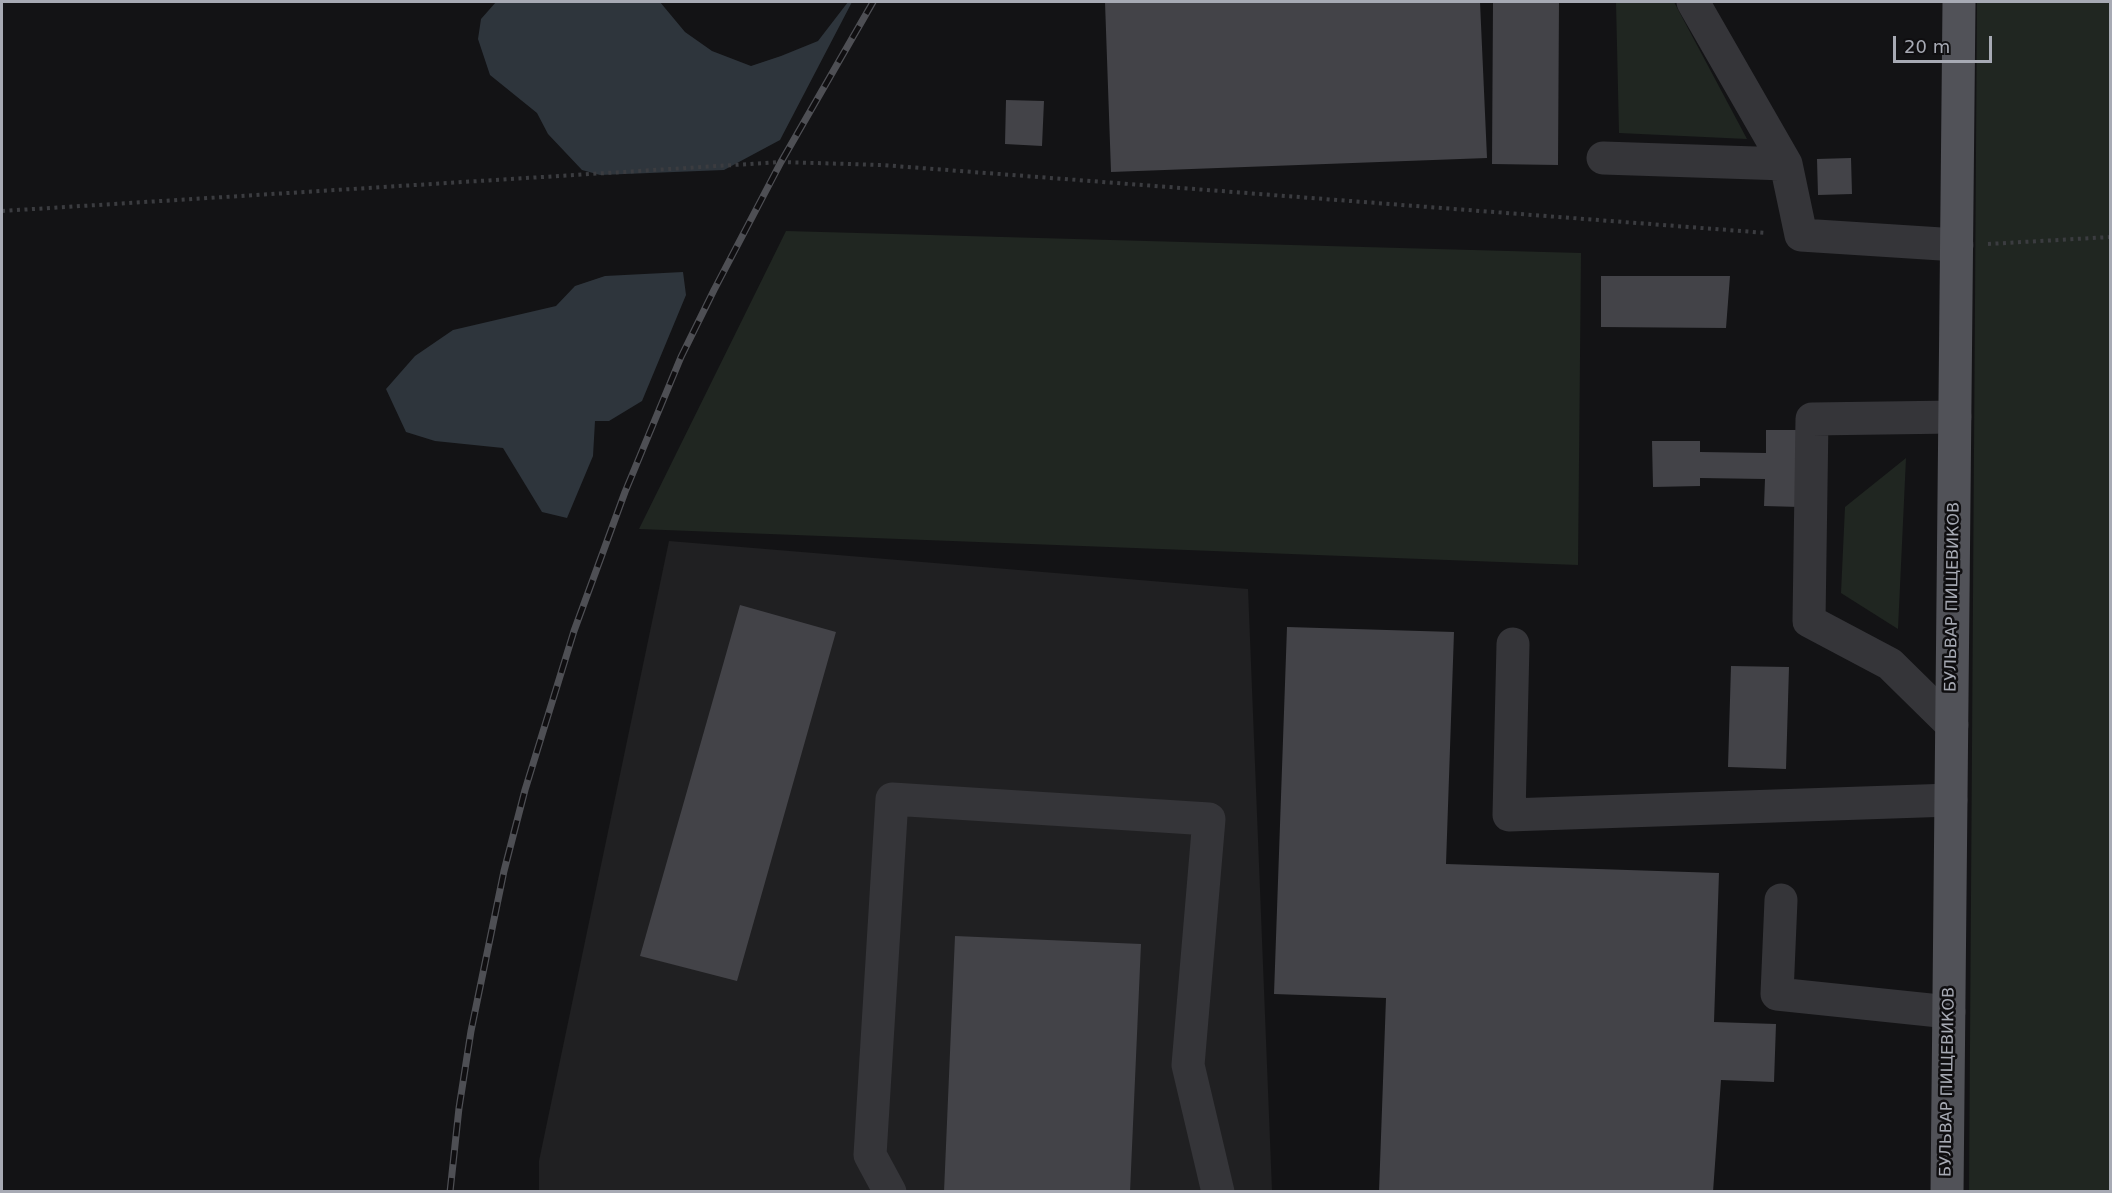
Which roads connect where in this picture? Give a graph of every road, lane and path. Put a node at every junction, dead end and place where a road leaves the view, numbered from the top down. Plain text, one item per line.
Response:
1 (1693, 2) edge
2 (1959, 2) edge
3 (1603, 158) dead end
4 (1786, 164) junction
5 (2, 211) edge
6 (1801, 236) junction
7 (2110, 237) edge
8 (1957, 245) junction
9 (1955, 417) junction
10 (1513, 644) dead end
11 (1952, 725) junction
12 (1951, 800) junction
13 (1781, 900) dead end
14 (1949, 1012) junction
15 (890, 1191) edge
16 (1218, 1191) edge
17 (1947, 1191) edge

1 - 4 lane
2 - 8 main road, БУЛЬВАР ПИЩЕВИКОВ
3 - 4 lane
4 - 6 lane
5 - 6 path
6 - 8 lane
7 - 8 path
8 - 9 main road, БУЛЬВАР ПИЩЕВИКОВ
9 - 11 main road, БУЛЬВАР ПИЩЕВИКОВ
9 - 11 lane
10 - 12 lane
11 - 12 main road, БУЛЬВАР ПИЩЕВИКОВ
12 - 14 main road, БУЛЬВАР ПИЩЕВИКОВ
13 - 14 lane
14 - 17 main road, БУЛЬВАР ПИЩЕВИКОВ
15 - 16 lane

